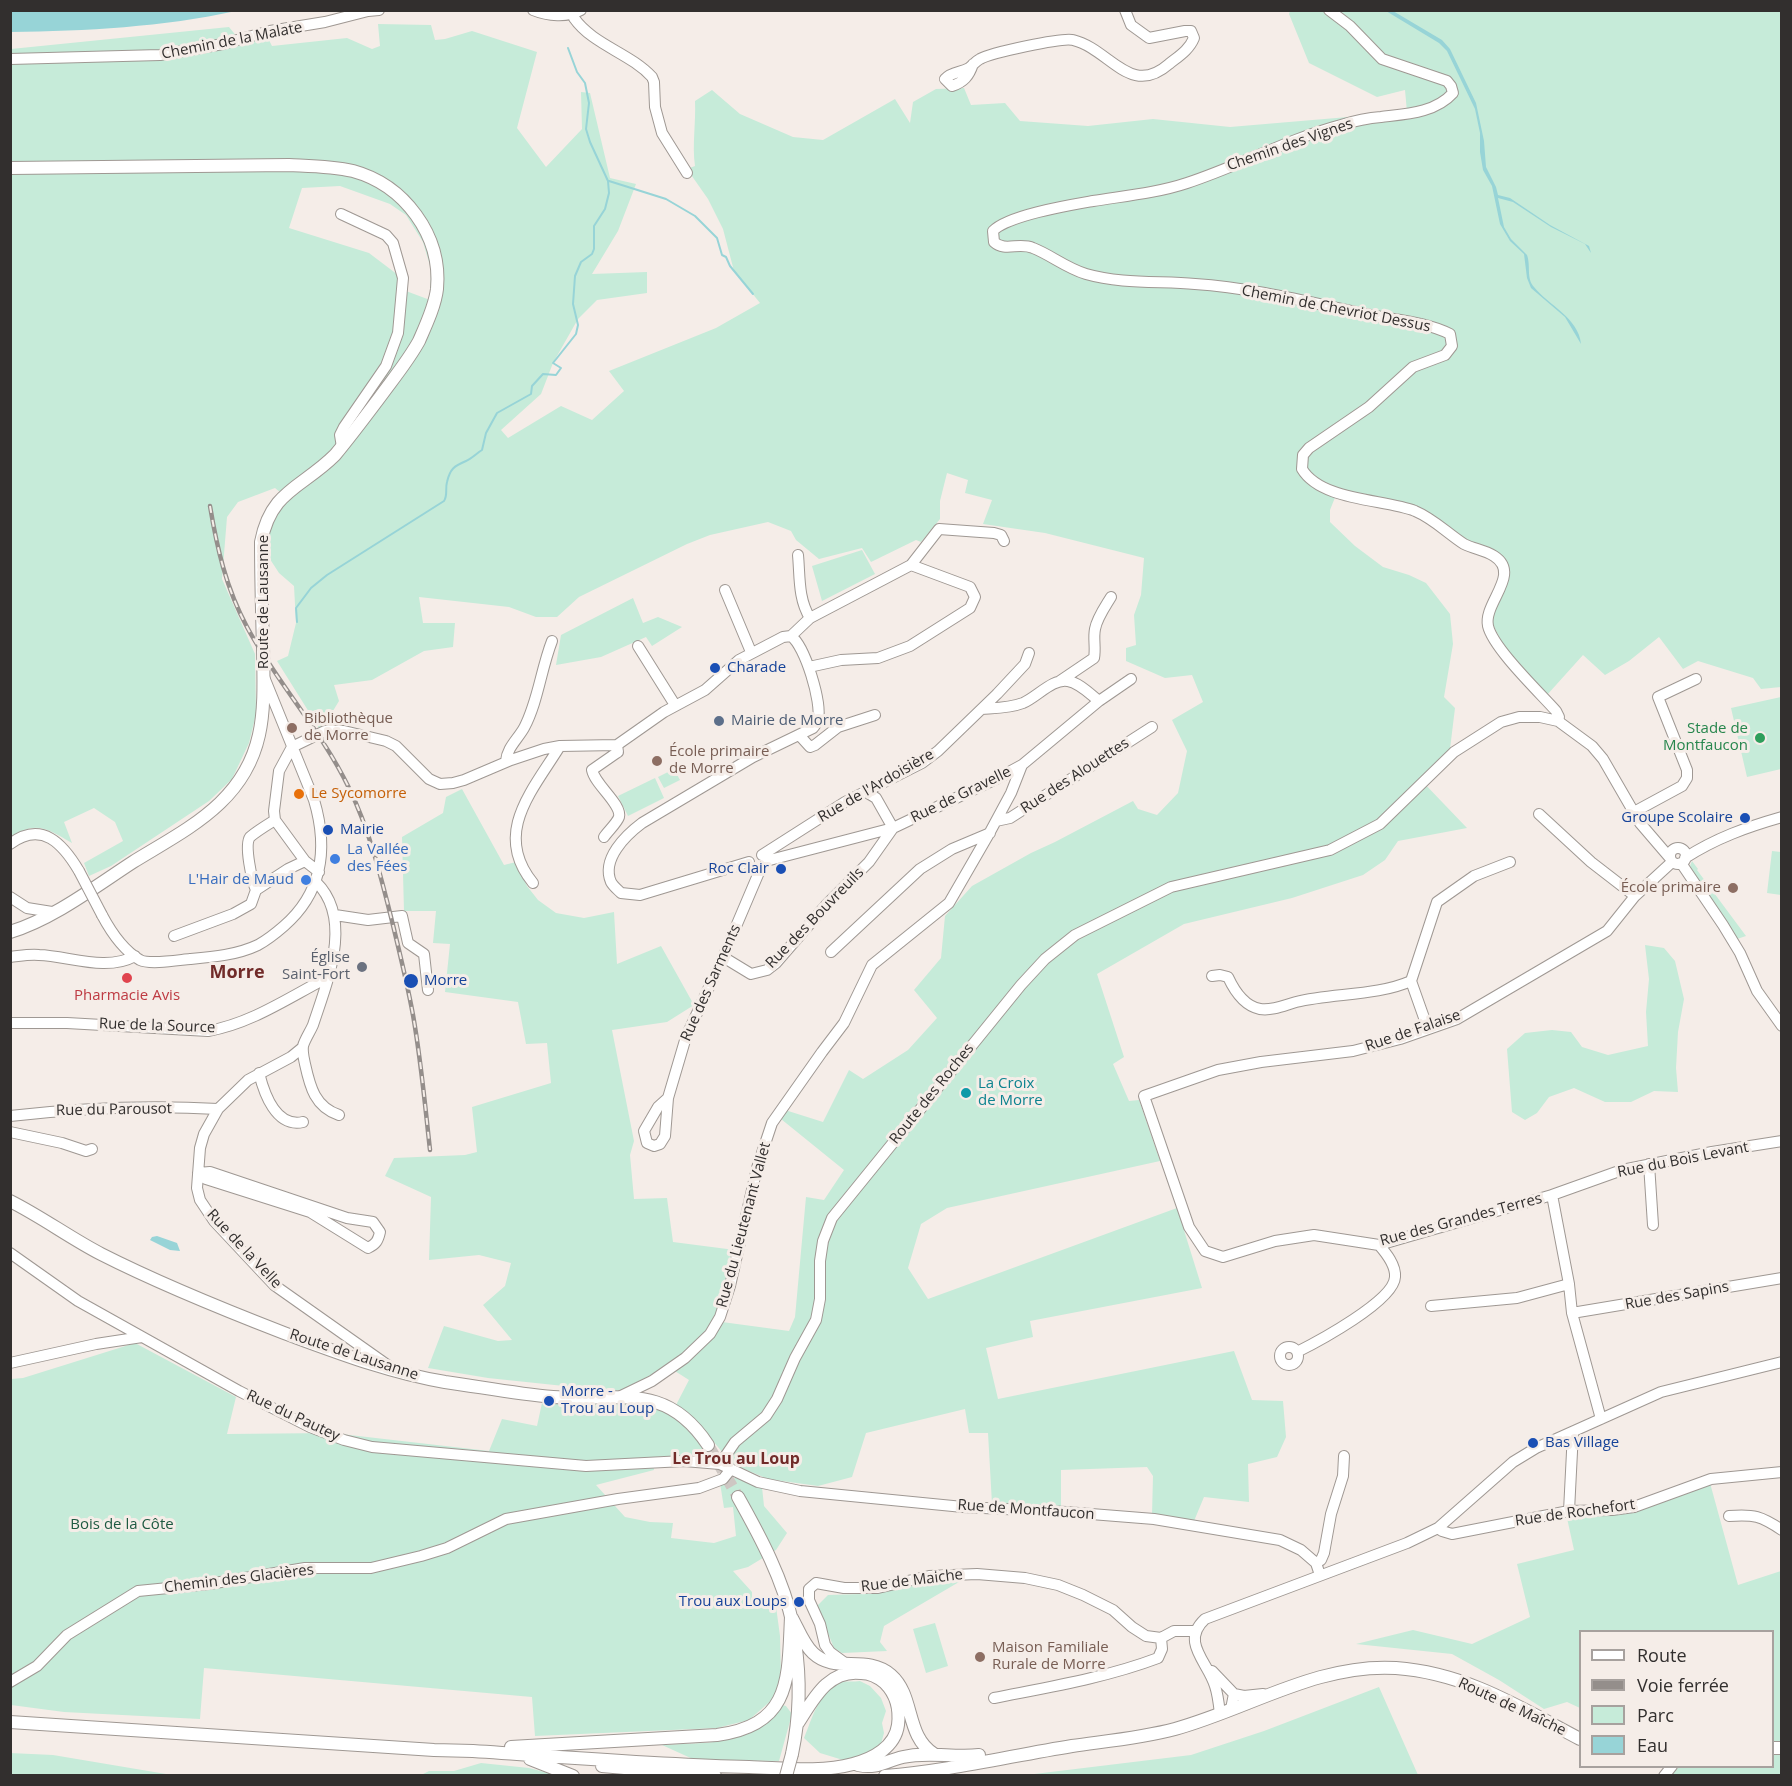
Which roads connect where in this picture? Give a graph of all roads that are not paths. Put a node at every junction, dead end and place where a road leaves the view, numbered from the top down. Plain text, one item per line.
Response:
1 (379, 10) edge
2 (533, 10) edge
3 (1125, 10) edge
4 (1329, 10) edge
5 (578, 12) edge
6 (10, 59) edge
7 (974, 64) dead end
8 (10, 168) edge
9 (687, 173) dead end
10 (341, 214) dead end
11 (998, 246) joint
12 (342, 447) junction
13 (1004, 541) dead end
14 (798, 555) dead end
15 (911, 565) junction
16 (725, 590) dead end
17 (1111, 597) dead end
18 (810, 618) junction
19 (790, 636) junction
20 (552, 641) dead end
21 (638, 646) dead end
22 (751, 652) junction
23 (1029, 653) dead end
24 (809, 667) junction
25 (264, 677) junction
26 (1131, 679) dead end
27 (1696, 679) dead end
28 (1060, 682) junction
29 (1100, 701) junction
30 (675, 705) junction
31 (982, 709) junction
32 (875, 715) dead end
33 (1558, 722) junction
34 (1152, 727) dead end
35 (800, 736) junction
36 (617, 744) junction
37 (560, 746) junction
38 (292, 747) junction
39 (506, 762) junction
40 (1022, 765) junction
41 (998, 778) junction
42 (866, 792) junction
43 (1011, 793) junction
44 (1634, 812) junction
45 (1539, 814) dead end
46 (1782, 817) edge
47 (275, 820) junction
48 (996, 821) junction
49 (893, 828) junction
50 (990, 832) junction
51 (604, 837) dead end
52 (10, 844) edge
53 (1677, 856) junction
54 (305, 861) junction
55 (1510, 862) dead end
56 (757, 863) junction
57 (317, 877) junction
58 (533, 883) dead end
59 (256, 890) junction
60 (1635, 896) junction
61 (10, 897) edge
62 (52, 912) junction
63 (334, 915) junction
64 (10, 932) edge
65 (174, 936) dead end
66 (831, 952) dead end
67 (135, 956) junction
68 (10, 957) edge
69 (723, 957) junction
70 (1212, 976) dead end
71 (328, 979) junction
72 (1411, 981) junction
73 (428, 990) dead end
74 (10, 1023) edge
75 (1782, 1026) edge
76 (1428, 1029) junction
77 (302, 1048) junction
78 (259, 1073) junction
79 (1144, 1096) joint
80 (668, 1098) dead end
81 (219, 1109) junction
82 (339, 1114) dead end
83 (10, 1116) edge
84 (300, 1123) dead end
85 (10, 1132) edge
86 (1782, 1141) edge
87 (92, 1149) dead end
88 (1649, 1164) junction
89 (198, 1173) junction
90 (1552, 1195) junction
91 (271, 1196) junction
92 (10, 1201) edge
93 (1653, 1225) dead end
94 (1378, 1245) junction
95 (10, 1253) edge
96 (1782, 1278) edge
97 (1569, 1284) junction
98 (1431, 1306) dead end
99 (1572, 1313) junction
100 (142, 1338) junction
101 (1297, 1352) dead end
102 (1782, 1362) edge
103 (10, 1363) edge
104 (395, 1371) junction
105 (652, 1381) junction
106 (621, 1396) junction
107 (652, 1400) junction
108 (1601, 1419) junction
109 (1573, 1432) junction
110 (708, 1446) tunnel mouth
111 (1344, 1456) dead end
112 (720, 1464) junction
113 (731, 1469) junction
114 (1782, 1472) edge
115 (738, 1497) tunnel mouth
116 (1569, 1511) junction
117 (1729, 1516) dead end
118 (1438, 1528) junction
119 (1782, 1530) edge
120 (1316, 1563) junction
121 (1320, 1575) junction
122 (791, 1617) junction
123 (1196, 1631) junction
124 (823, 1636) junction
125 (1161, 1638) junction
126 (806, 1642) junction
127 (845, 1663) junction
128 (1206, 1666) junction
129 (10, 1682) edge
130 (1276, 1693) junction
131 (1234, 1694) junction
132 (994, 1698) dead end
133 (1225, 1712) junction
134 (10, 1722) edge
135 (798, 1723) junction
136 (916, 1736) junction
137 (1579, 1739) edge
138 (1072, 1746) junction
139 (434, 1750) junction
140 (473, 1751) junction
141 (934, 1754) junction
142 (912, 1755) junction
143 (530, 1760) junction
144 (662, 1763) junction
145 (854, 1764) junction
146 (650, 1774) edge
147 (913, 1774) edge
148 (710, 1775) edge
149 (890, 1775) edge
150 (573, 1776) edge
151 (715, 1776) edge
152 (786, 1776) edge

1 - 6 street, Chemin de la Malate
2 - 5 street
3 - 7 street
4 - 11 street, Chemin des Vignes
5 - 9 street
8 - 12 main road, Route de Lausanne
10 - 12 street
11 - 33 street, Chemin de Chevriot Dessus
12 - 25 main road, Route de Lausanne
13 - 15 street
14 - 18 street
15 - 18 street
15 - 24 street
16 - 22 street
17 - 28 street
18 - 19 street
19 - 22 street
19 - 24 street, Rue de Gravelle
20 - 39 street
21 - 30 street
22 - 30 street
23 - 31 street, Rue de l'Ardoisière
24 - 35 street, Rue de Gravelle
25 - 38 street
25 - 62 main road, Route de Lausanne
26 - 29 street, Rue de Gravelle
27 - 44 street
28 - 29 street
28 - 31 street
29 - 40 street, Rue de Gravelle
30 - 36 street
31 - 42 street, Rue de l'Ardoisière
32 - 35 street
33 - 44 street
33 - 112 street, Route des Roches
34 - 48 street, Rue des Alouettes
35 - 56 street, Rue de Gravelle
36 - 37 street
36 - 51 street
37 - 39 street
37 - 58 street
38 - 39 street
38 - 47 street
38 - 57 street
40 - 41 street, Rue de Gravelle
40 - 43 street, Rue du Lieutenant Vallet
41 - 43 street
41 - 49 street, Rue de Gravelle
42 - 49 street
42 - 56 street, Rue de l'Ardoisière
43 - 48 street, Rue du Lieutenant Vallet
44 - 53 street
45 - 60 street
46 - 53 street, Rue de Falaise
47 - 54 street
47 - 59 street
48 - 50 street, Rue du Lieutenant Vallet
49 - 56 street, Rue de Gravelle
49 - 69 street, Rue des Bouvreuils
50 - 66 street
50 - 105 street, Rue du Lieutenant Vallet
52 - 67 street, bridge
53 - 60 street, Rue de Falaise
53 - 75 street
54 - 57 street
54 - 59 street
55 - 72 street
56 - 69 street, Rue des Sarments
57 - 63 street
57 - 67 street
59 - 65 street
60 - 76 street, Rue de Falaise
61 - 62 street
62 - 64 main road, Route de Lausanne
63 - 71 street
63 - 73 street
67 - 68 street
69 - 80 street, Rue des Sarments
70 - 72 street
71 - 74 street, Rue de la Source
71 - 77 street
72 - 76 street
76 - 79 street, Rue de Falaise
77 - 78 street, Rue de la Velle
77 - 82 street
78 - 81 street, Rue de la Velle
78 - 84 street
79 - 94 street, Rue des Grandes Terres
81 - 83 street, Rue du Parousot
81 - 89 street, Rue de la Velle
85 - 87 street
86 - 88 street, Rue du Bois Levant
88 - 90 street, Rue du Bois Levant
88 - 93 street
89 - 91 street
89 - 104 street, Rue de la Velle
90 - 94 street, Rue des Grandes Terres
90 - 97 street, Rue des Grandes Terres
91 - 91 street
92 - 104 main road, Route de Lausanne
94 - 101 street
95 - 100 street, Rue du Pautey
96 - 99 street, Rue des Sapins
97 - 98 street
97 - 99 street, Rue des Grandes Terres
99 - 108 street, Rue des Grandes Terres
100 - 103 street
100 - 112 street, Rue du Pautey
102 - 108 street
104 - 106 main road, Route de Lausanne
105 - 106 street, Rue du Lieutenant Vallet
105 - 107 street
106 - 107 main road, Route de Lausanne
107 - 110 main road, Route de Lausanne
108 - 109 street
109 - 116 street
109 - 118 street
111 - 120 street
112 - 113 street, Rue de Montfaucon
113 - 120 street, Rue de Montfaucon
113 - 129 street, Chemin des Glacières
114 - 116 street, Rue de Rochefort
115 - 122 main road
116 - 118 street, Rue de Rochefort
117 - 119 street
118 - 121 street
120 - 121 street
121 - 123 street
122 - 126 main road
122 - 135 main road
122 - 140 main road
123 - 125 street
123 - 128 street
124 - 125 street, Rue de Maiche
124 - 126 street
124 - 127 street, Rue de Maiche
125 - 132 street
126 - 127 main road
127 - 136 main road
128 - 131 street
128 - 133 street
130 - 131 street
130 - 133 main road, Route de Maîche
130 - 137 main road, Route de Maîche
131 - 133 street
133 - 138 main road, Route de Maîche
134 - 139 main road
135 - 145 main road
135 - 152 main road, bridge
136 - 141 main road
136 - 142 main road
138 - 141 main road
138 - 147 main road
139 - 140 main road
139 - 143 main road
140 - 144 main road
141 - 142 main road
142 - 145 main road
142 - 149 main road
143 - 146 main road
143 - 150 main road
144 - 145 main road
144 - 146 main road
146 - 148 main road
147 - 149 main road
148 - 151 main road

